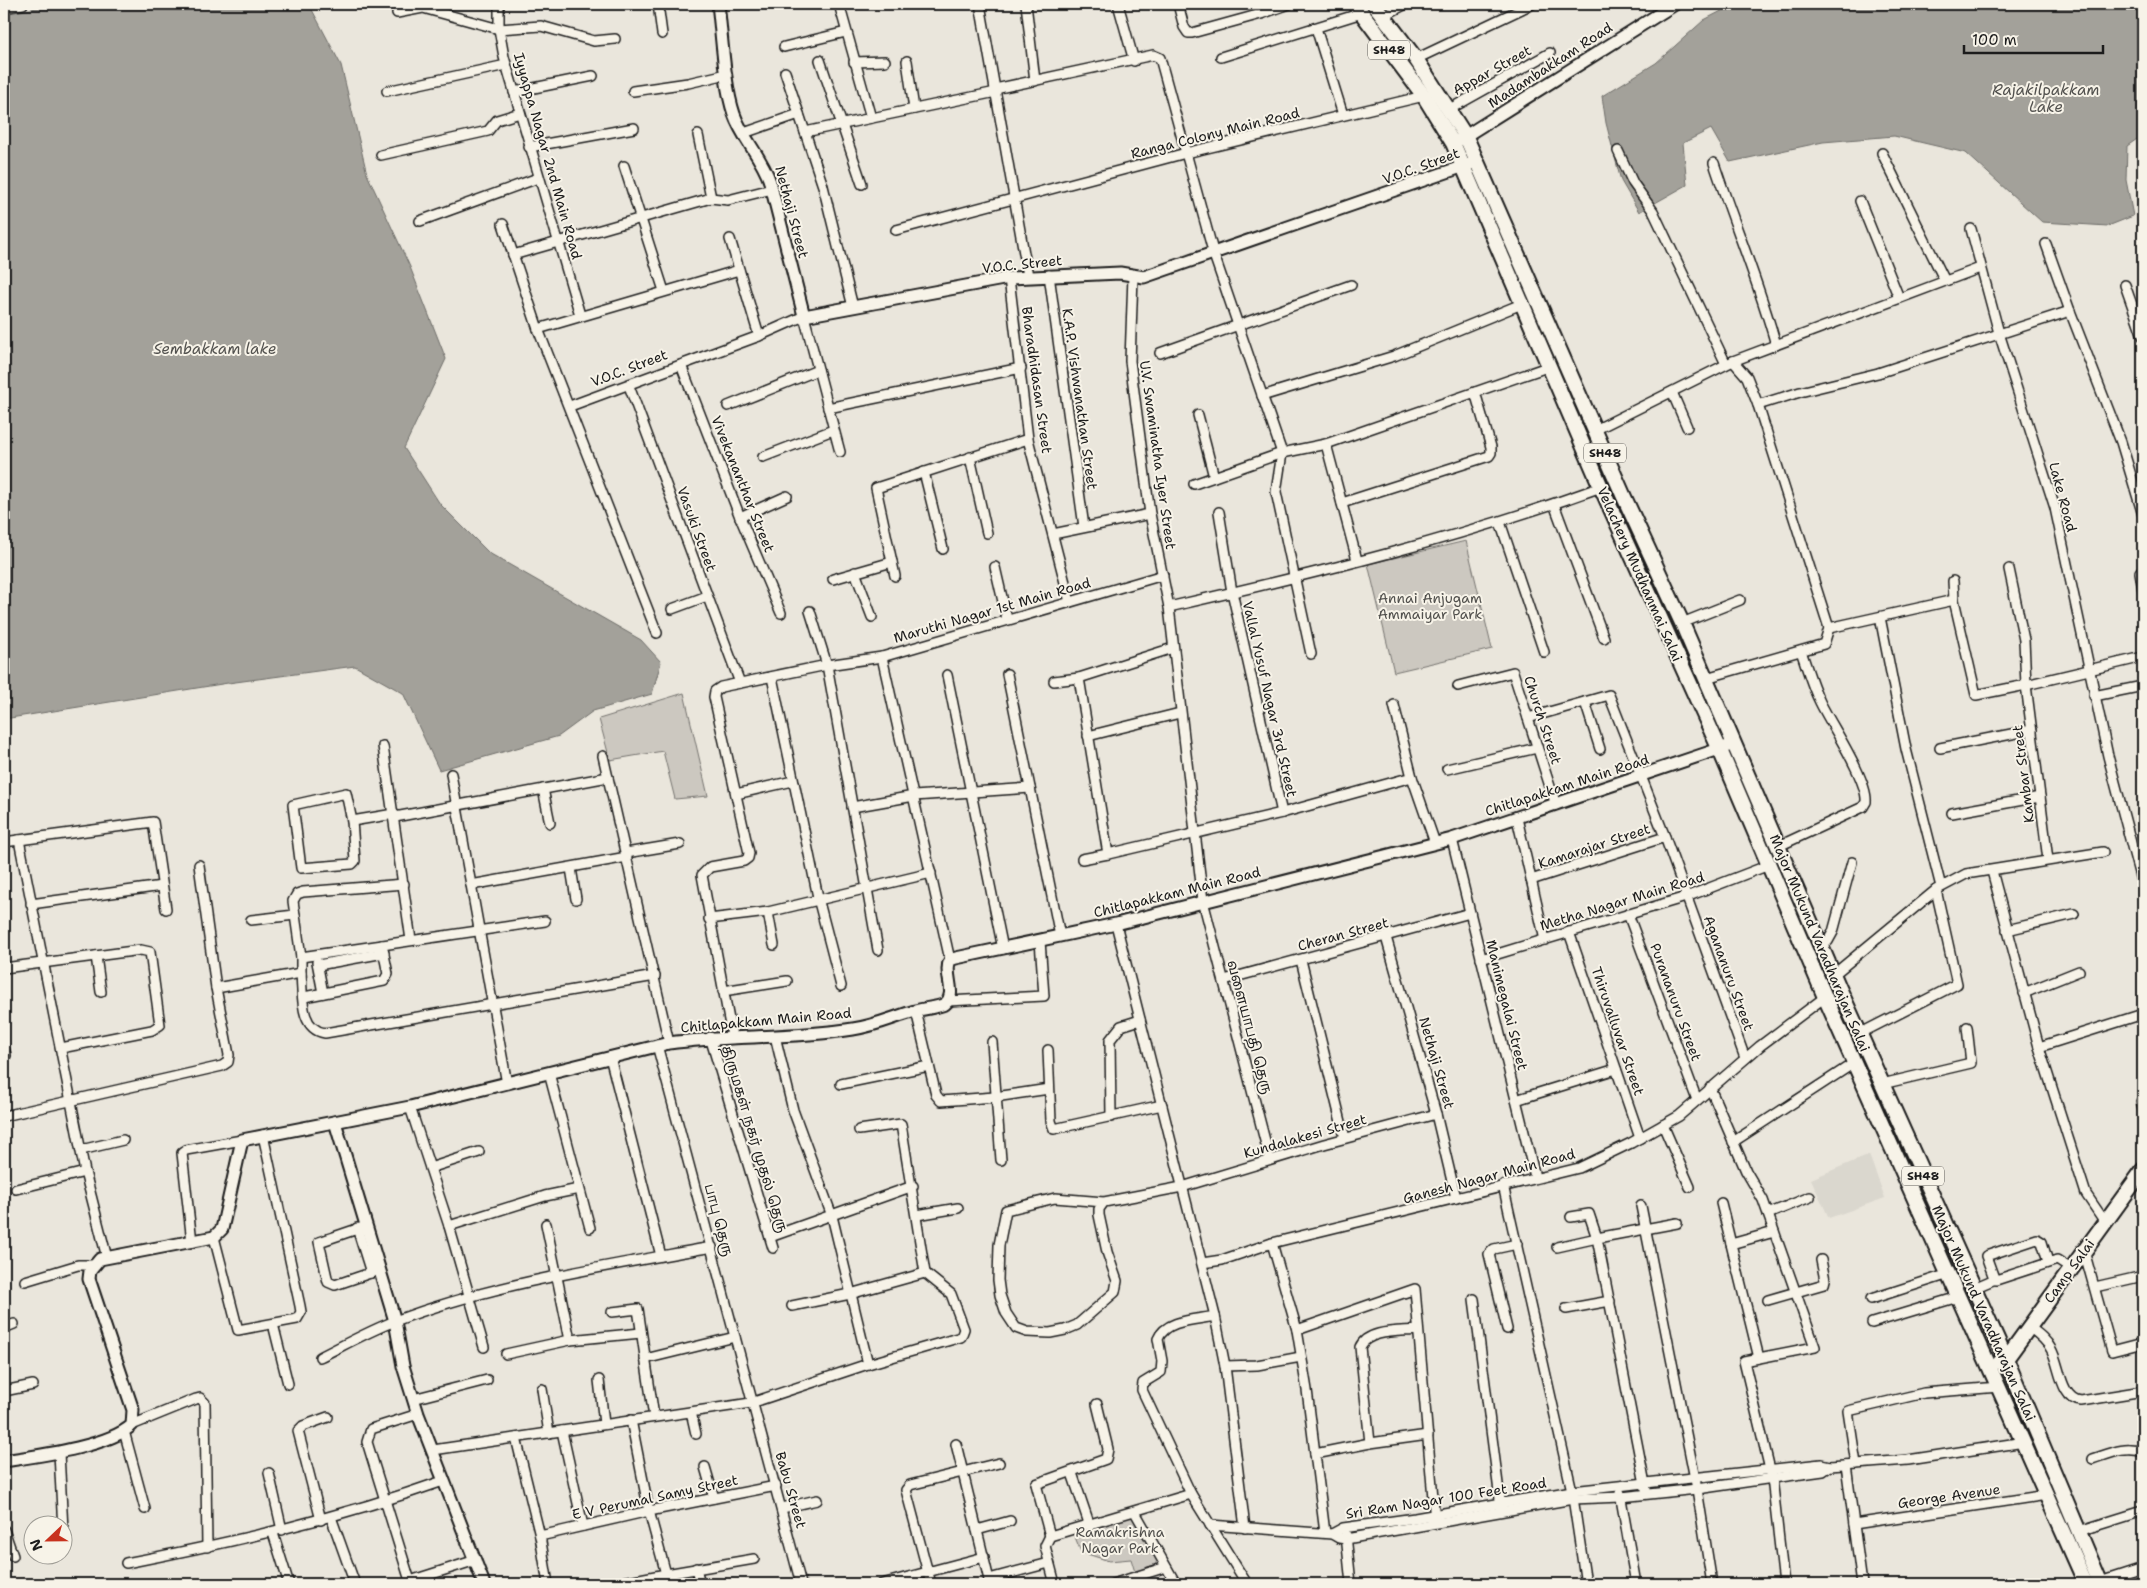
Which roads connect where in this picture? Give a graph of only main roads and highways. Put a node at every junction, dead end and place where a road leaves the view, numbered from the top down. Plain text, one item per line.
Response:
1 (1374, 4) edge
2 (1358, 8) edge
3 (1744, 768) joint
4 (1825, 997) joint
5 (2143, 1170) edge
6 (2006, 1359) junction
7 (1990, 1367) junction
8 (2096, 1583) edge

1 - 3 main road, Velachery Mudhanmai Salai / SH48
2 - 4 main road, Velachery Mudhanmai Salai / SH48
3 - 6 main road, Major Mukund Varadharajan Salai / SH48
4 - 7 main road, Major Mukund Varadharajan Salai / SH48
5 - 6 main road, Camp Salai
6 - 7 main road, Camp Salai
6 - 8 main road, Major Mukund Varadharajan Salai / SH48
7 - 8 main road, Major Mukund Varadharajan Salai / SH48

